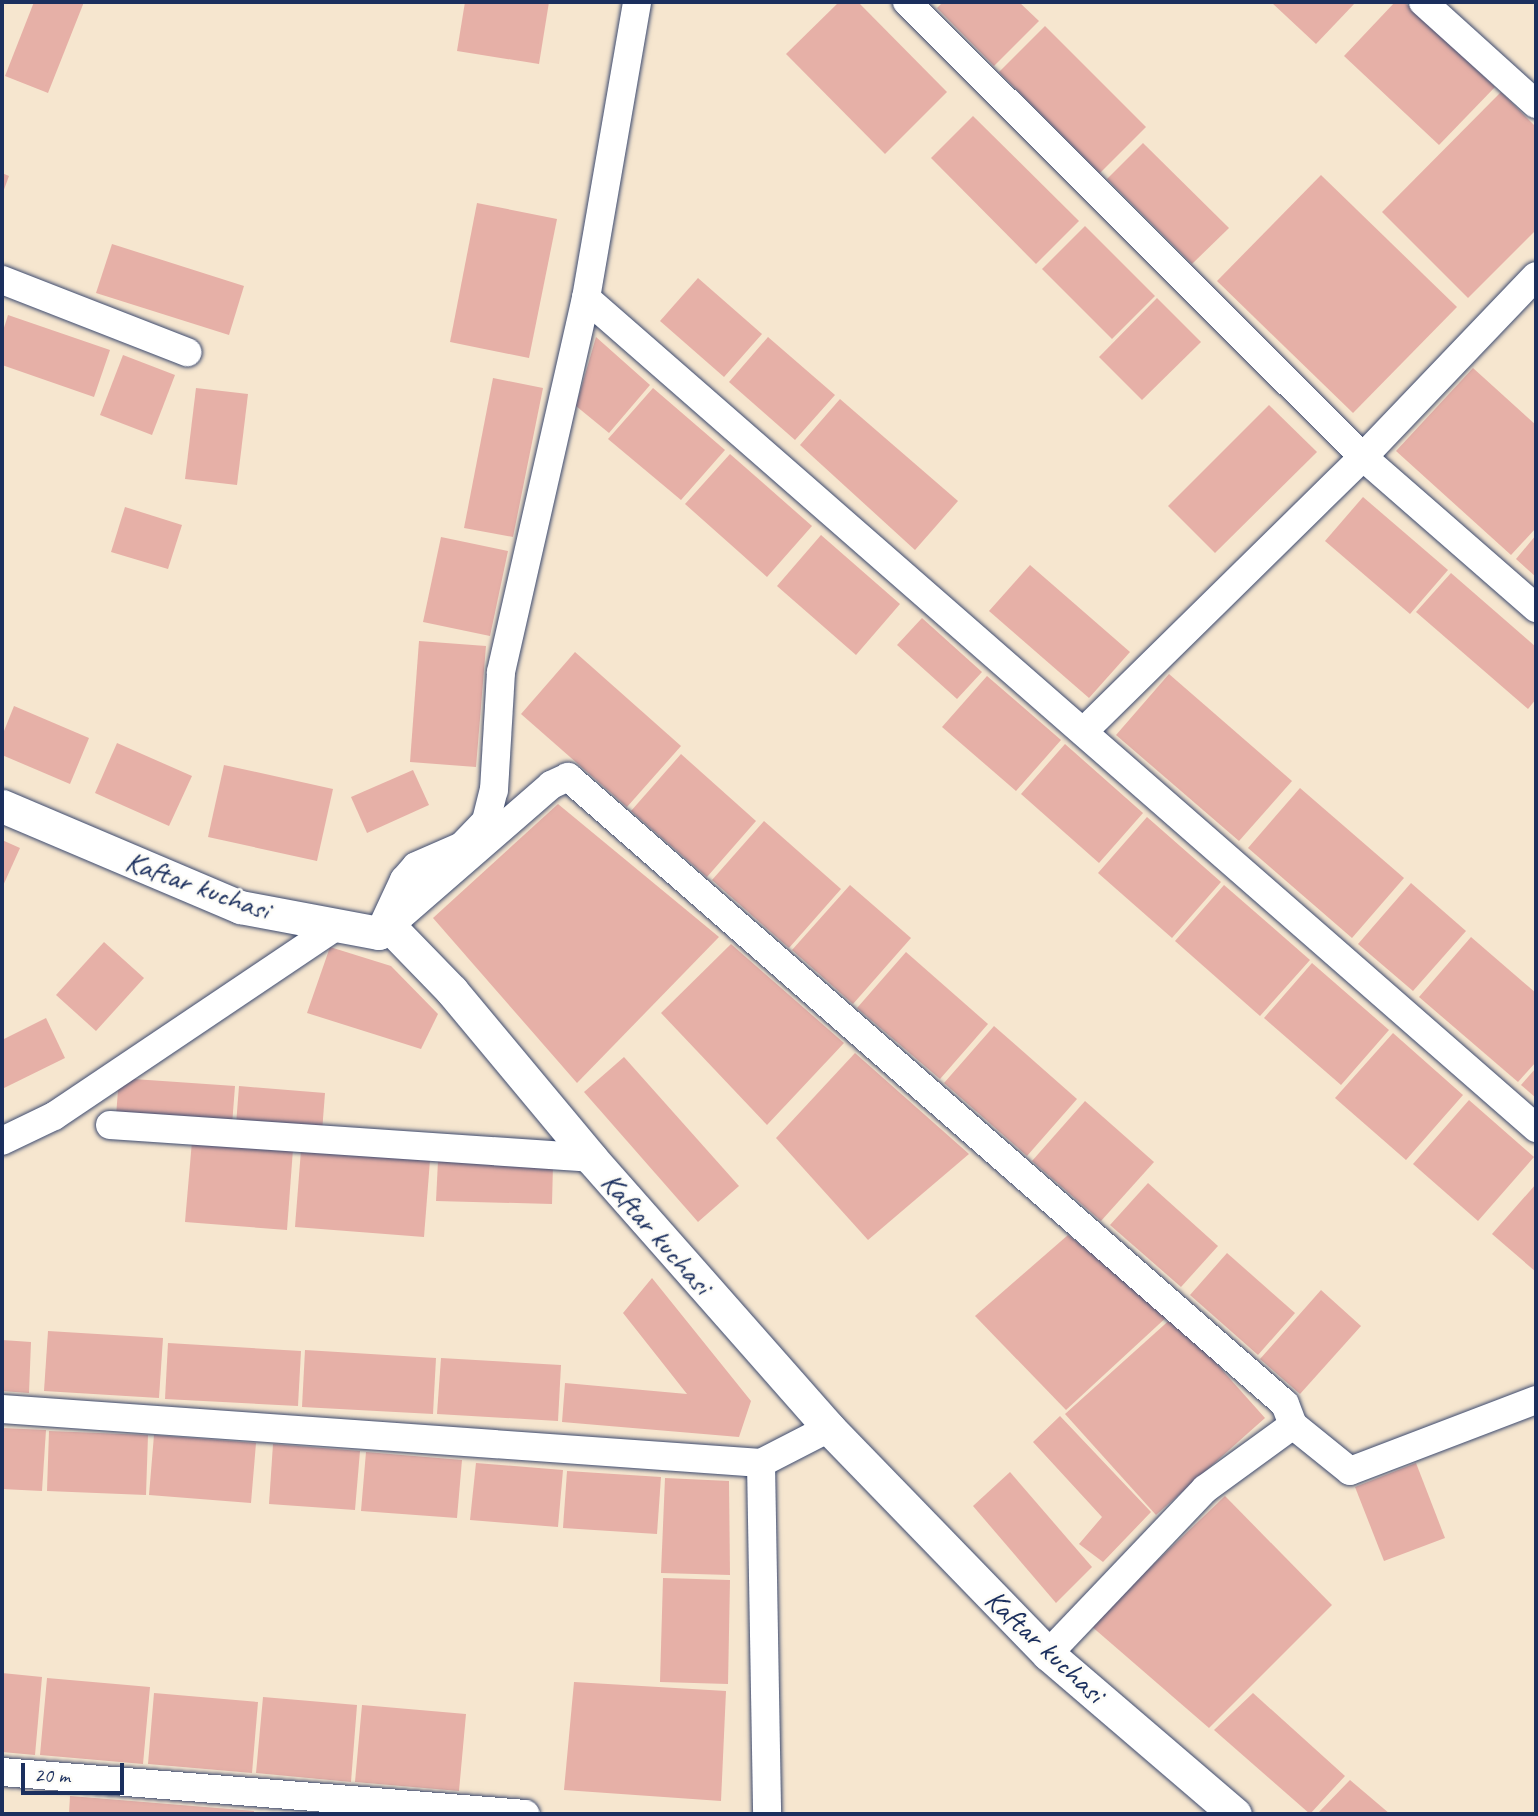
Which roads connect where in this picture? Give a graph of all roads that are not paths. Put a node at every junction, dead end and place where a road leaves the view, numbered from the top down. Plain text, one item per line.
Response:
1 (637, 2) edge
2 (907, 2) edge
3 (1423, 2) edge
4 (1536, 103) edge
5 (1536, 276) edge
6 (2, 279) edge
7 (586, 298) junction
8 (187, 352) dead end
9 (1363, 457) junction
10 (1536, 608) edge
11 (1085, 730) junction
12 (2, 806) edge
13 (337, 926) junction
14 (384, 930) junction
15 (110, 1125) dead end
16 (1536, 1128) edge
17 (2, 1141) edge
18 (591, 1158) junction
19 (1536, 1400) edge
20 (2, 1409) edge
21 (1293, 1425) junction
22 (828, 1428) junction
23 (761, 1463) junction
24 (1048, 1654) junction
25 (2, 1772) edge
26 (525, 1814) edge
27 (767, 1814) edge
28 (1235, 1814) edge

1 - 7 street
2 - 9 street
3 - 4 street
5 - 9 street
6 - 8 street
7 - 11 street
7 - 14 street
9 - 10 street
9 - 11 street
11 - 16 street
12 - 13 street, Kaftar kuchasi
13 - 14 street, Kaftar kuchasi
13 - 17 street
14 - 18 street, Kaftar kuchasi
14 - 21 street
15 - 18 street
18 - 22 street, Kaftar kuchasi
19 - 21 street
20 - 23 street
21 - 24 street
22 - 23 street
22 - 24 street, Kaftar kuchasi
23 - 27 street
24 - 28 street, Kaftar kuchasi
25 - 26 street

